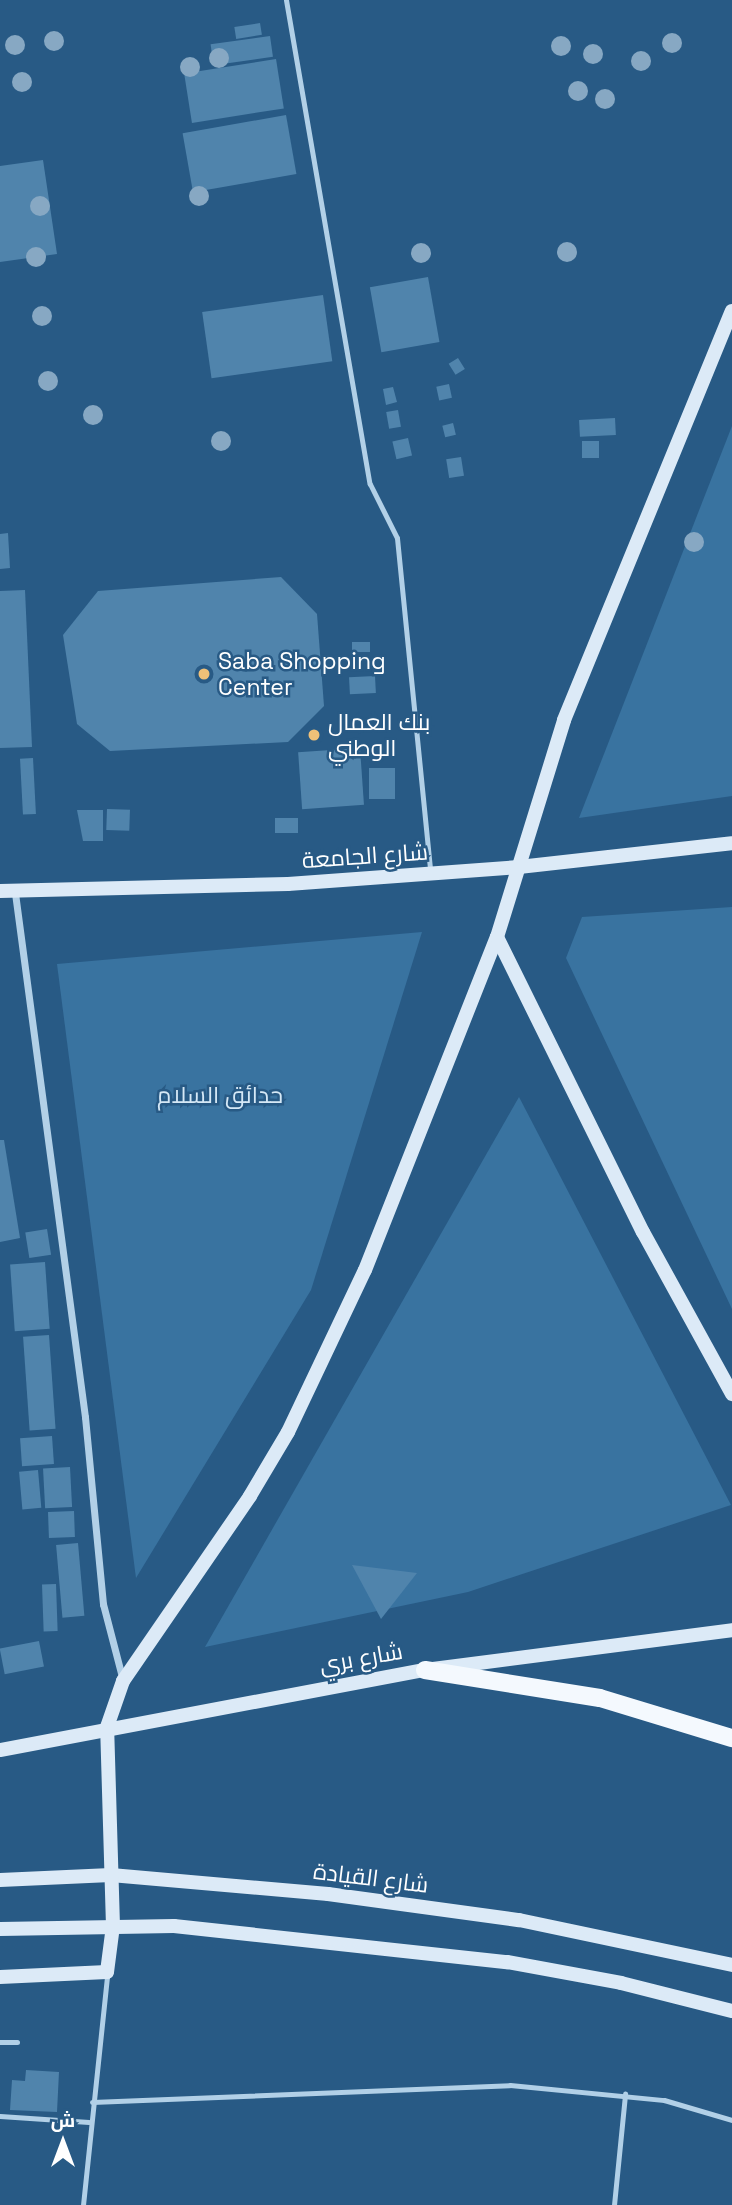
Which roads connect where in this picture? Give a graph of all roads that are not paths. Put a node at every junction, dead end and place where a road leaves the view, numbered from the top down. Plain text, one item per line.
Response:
1 (286, 0) edge
2 (732, 311) edge
3 (732, 843) edge
4 (519, 867) junction
5 (430, 874) junction
6 (0, 891) edge
7 (15, 893) junction
8 (497, 937) junction
9 (732, 1394) edge
10 (732, 1630) edge
11 (425, 1670) junction
12 (123, 1681) junction
13 (107, 1727) junction
14 (732, 1738) edge
15 (0, 1749) edge
16 (111, 1875) junction
17 (0, 1880) edge
18 (113, 1926) junction
19 (0, 1929) edge
20 (732, 1965) edge
21 (107, 1972) junction
22 (0, 1977) edge
23 (732, 2011) edge
24 (0, 2042) edge
25 (17, 2042) dead end
26 (625, 2094) junction
27 (92, 2102) junction
28 (0, 2116) edge
29 (732, 2120) edge
30 (89, 2122) junction
31 (83, 2205) edge
32 (614, 2205) edge

1 - 5 lane
2 - 4 main road
3 - 4 main road, شارع الجامعة
4 - 5 main road, شارع الجامعة
4 - 8 main road
5 - 7 main road, شارع الجامعة
6 - 7 main road, شارع الجامعة
7 - 12 street
8 - 9 main road
8 - 12 main road
10 - 11 main road, شارع بري
11 - 13 main road, شارع بري
11 - 14 main road
12 - 13 main road
13 - 15 main road, شارع بري
13 - 16 main road
16 - 17 main road, شارع القيادة
16 - 18 main road
16 - 20 main road, شارع القيادة
18 - 19 main road
18 - 21 main road
18 - 23 main road
21 - 22 main road
21 - 27 lane
24 - 25 lane
26 - 27 lane
26 - 29 lane
26 - 32 lane
27 - 30 lane
28 - 30 lane
30 - 31 lane

